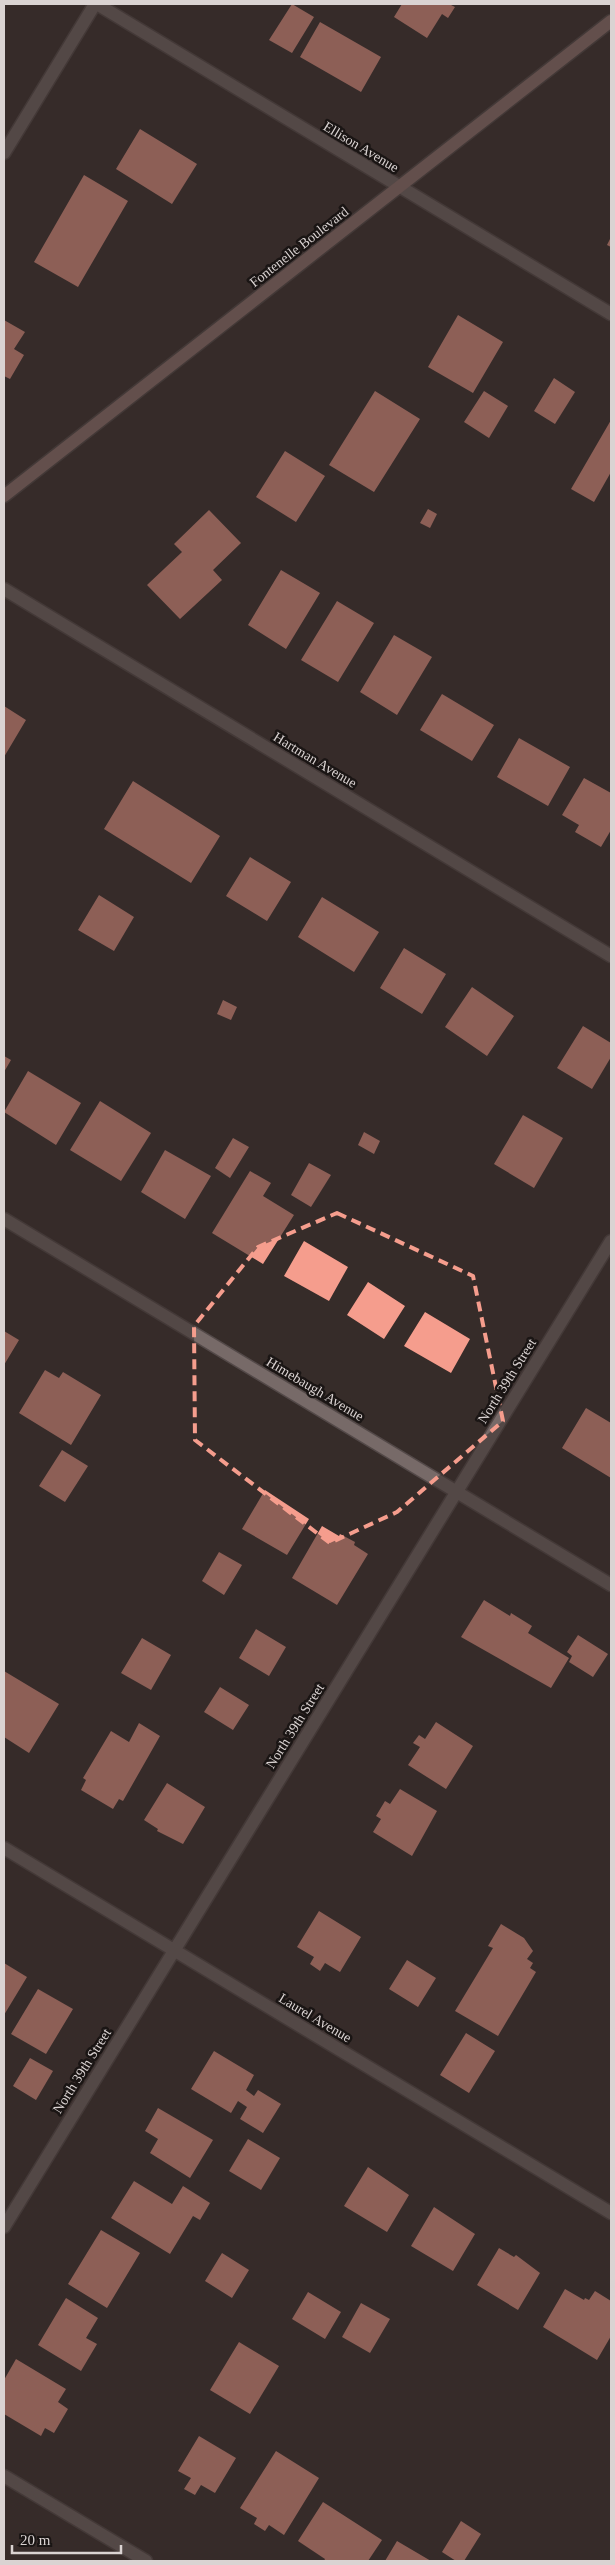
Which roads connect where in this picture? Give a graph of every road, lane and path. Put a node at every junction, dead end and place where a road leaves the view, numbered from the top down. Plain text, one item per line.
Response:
1 (96, 4) edge
2 (611, 21) edge
3 (4, 153) edge
4 (400, 188) junction
5 (611, 314) edge
6 (4, 496) edge
7 (4, 589) edge
8 (611, 956) edge
9 (4, 1219) edge
10 (611, 1241) edge
11 (456, 1492) junction
12 (611, 1585) edge
13 (4, 1848) edge
14 (174, 1951) junction
15 (611, 2213) edge
16 (4, 2227) edge
17 (4, 2476) edge
18 (146, 2561) edge

1 - 3 street
1 - 4 street, Ellison Avenue
2 - 4 main road, Fontenelle Boulevard
4 - 5 street, Ellison Avenue
4 - 6 main road, Fontenelle Boulevard
7 - 8 street, Hartman Avenue
9 - 11 street, Himebaugh Avenue
10 - 11 street, North 39th Street
11 - 12 street, Himebaugh Avenue
11 - 14 street, North 39th Street
13 - 14 street, Laurel Avenue
14 - 15 street, Laurel Avenue
14 - 16 street, North 39th Street
17 - 18 street

